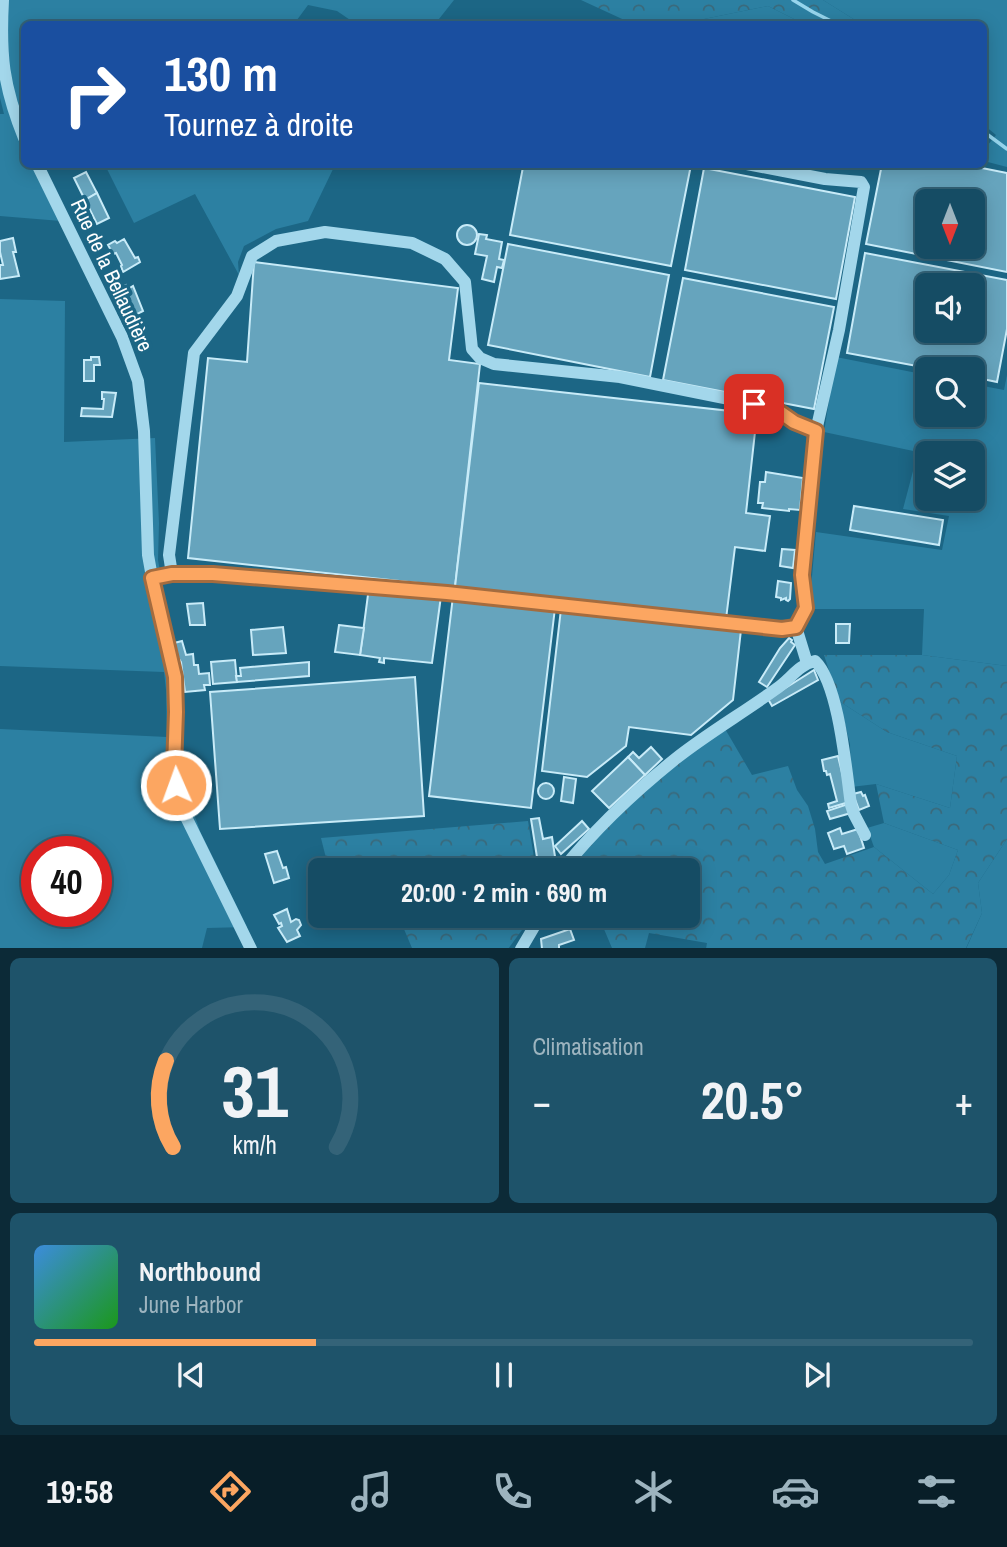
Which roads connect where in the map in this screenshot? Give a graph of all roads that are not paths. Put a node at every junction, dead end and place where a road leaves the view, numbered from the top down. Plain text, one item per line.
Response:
1 (2, 0) edge
2 (21, 130) edge
3 (39, 168) edge
4 (768, 168) edge
5 (816, 431) junction
6 (172, 574) junction
7 (152, 578) junction
8 (796, 627) junction
9 (807, 663) junction
10 (866, 835) dead end
11 (572, 858) edge
12 (533, 928) edge
13 (251, 948) edge
14 (521, 948) edge

1 - 2 street
3 - 7 street, Rue de la Bellaudière
4 - 5 street
5 - 6 street
5 - 8 street
6 - 7 street
6 - 8 street
7 - 13 street, Rue de la Bellaudière
8 - 9 street
9 - 10 street
9 - 11 street
12 - 14 street

